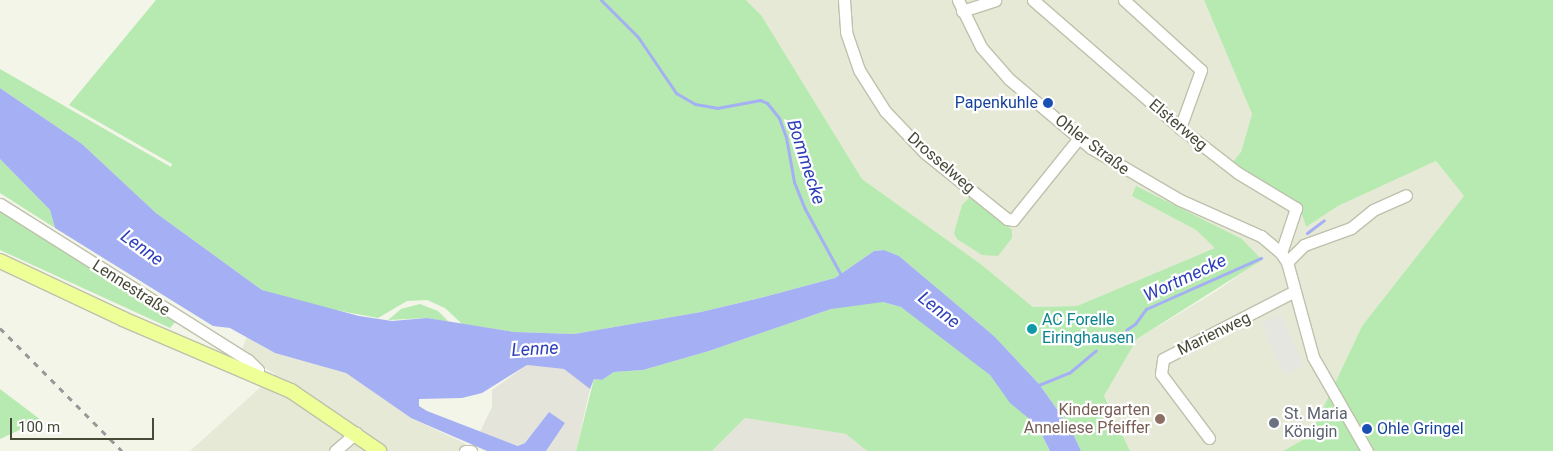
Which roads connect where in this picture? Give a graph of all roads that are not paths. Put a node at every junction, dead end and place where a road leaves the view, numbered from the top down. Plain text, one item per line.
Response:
1 (844, 0) edge
2 (995, 0) edge
3 (1034, 0) edge
4 (1124, 0) edge
5 (960, 6) edge
6 (1180, 128) junction
7 (1079, 138) junction
8 (1406, 195) dead end
9 (0, 204) edge
10 (1284, 257) junction
11 (0, 260) edge
12 (1295, 291) junction
13 (257, 375) junction
14 (356, 433) junction
15 (1209, 438) dead end
16 (335, 451) edge
17 (379, 451) edge
18 (466, 451) edge
19 (472, 451) edge
20 (1367, 451) edge

1 - 7 street, Drosselweg
2 - 5 street
3 - 6 street, Elsterweg
4 - 6 street
5 - 7 street, Ohler Straße
6 - 10 street, Elsterweg
7 - 10 street, Ohler Straße
8 - 10 street
9 - 13 street, Lennestraße
10 - 12 street
11 - 13 main road, Lennestraße
12 - 15 street, Marienweg
12 - 20 street
13 - 14 main road, Lennestraße
14 - 16 street
14 - 17 main road, Lennestraße
18 - 19 street

